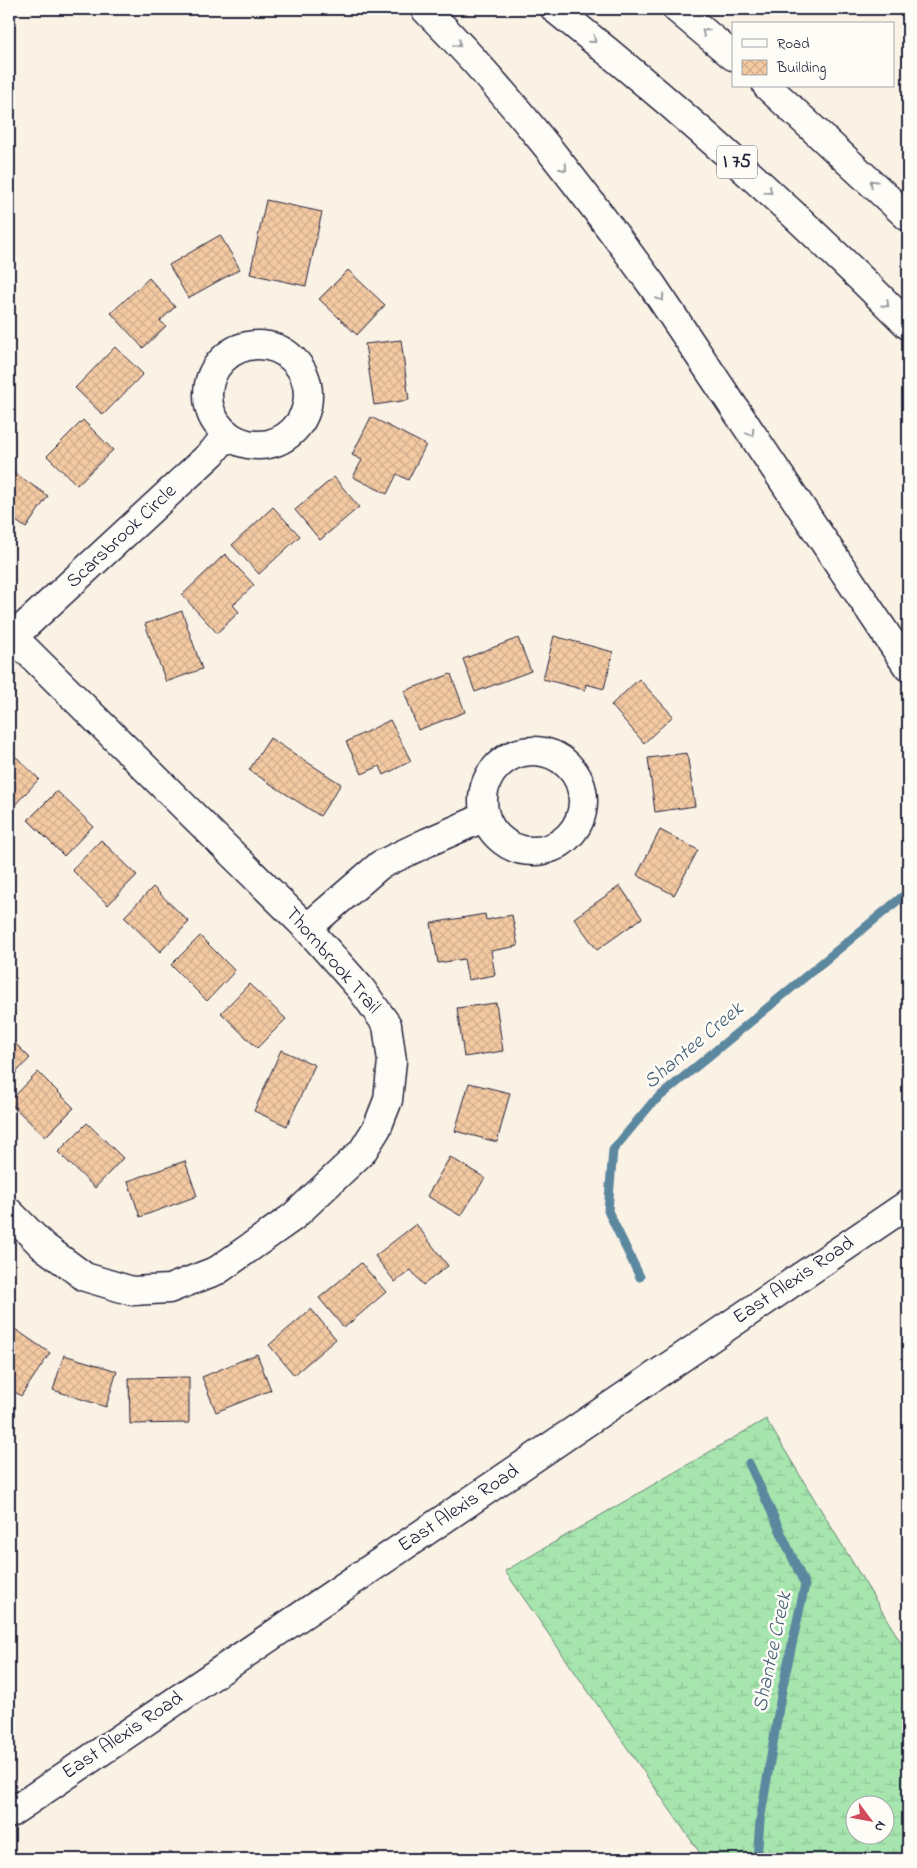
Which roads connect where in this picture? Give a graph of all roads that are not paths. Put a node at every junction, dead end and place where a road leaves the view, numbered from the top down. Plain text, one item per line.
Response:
1 (425, 9) edge
2 (555, 9) edge
3 (677, 9) edge
4 (732, 55) edge
5 (770, 88) edge
6 (908, 217) edge
7 (908, 325) edge
8 (227, 434) dead end
9 (11, 635) edge
10 (908, 667) edge
11 (485, 818) dead end
12 (306, 928) junction
13 (908, 1204) edge
14 (9, 1212) edge
15 (9, 1814) edge

1 -> 10 main road
2 -> 7 main road, I 75
4 -> 3 main road
6 -> 5 main road
8 - 9 main road, Scarsbrook Circle
9 - 12 main road, Thornbrook Trail
11 - 12 main road
12 - 14 main road, Thornbrook Trail
13 - 15 main road, East Alexis Road

